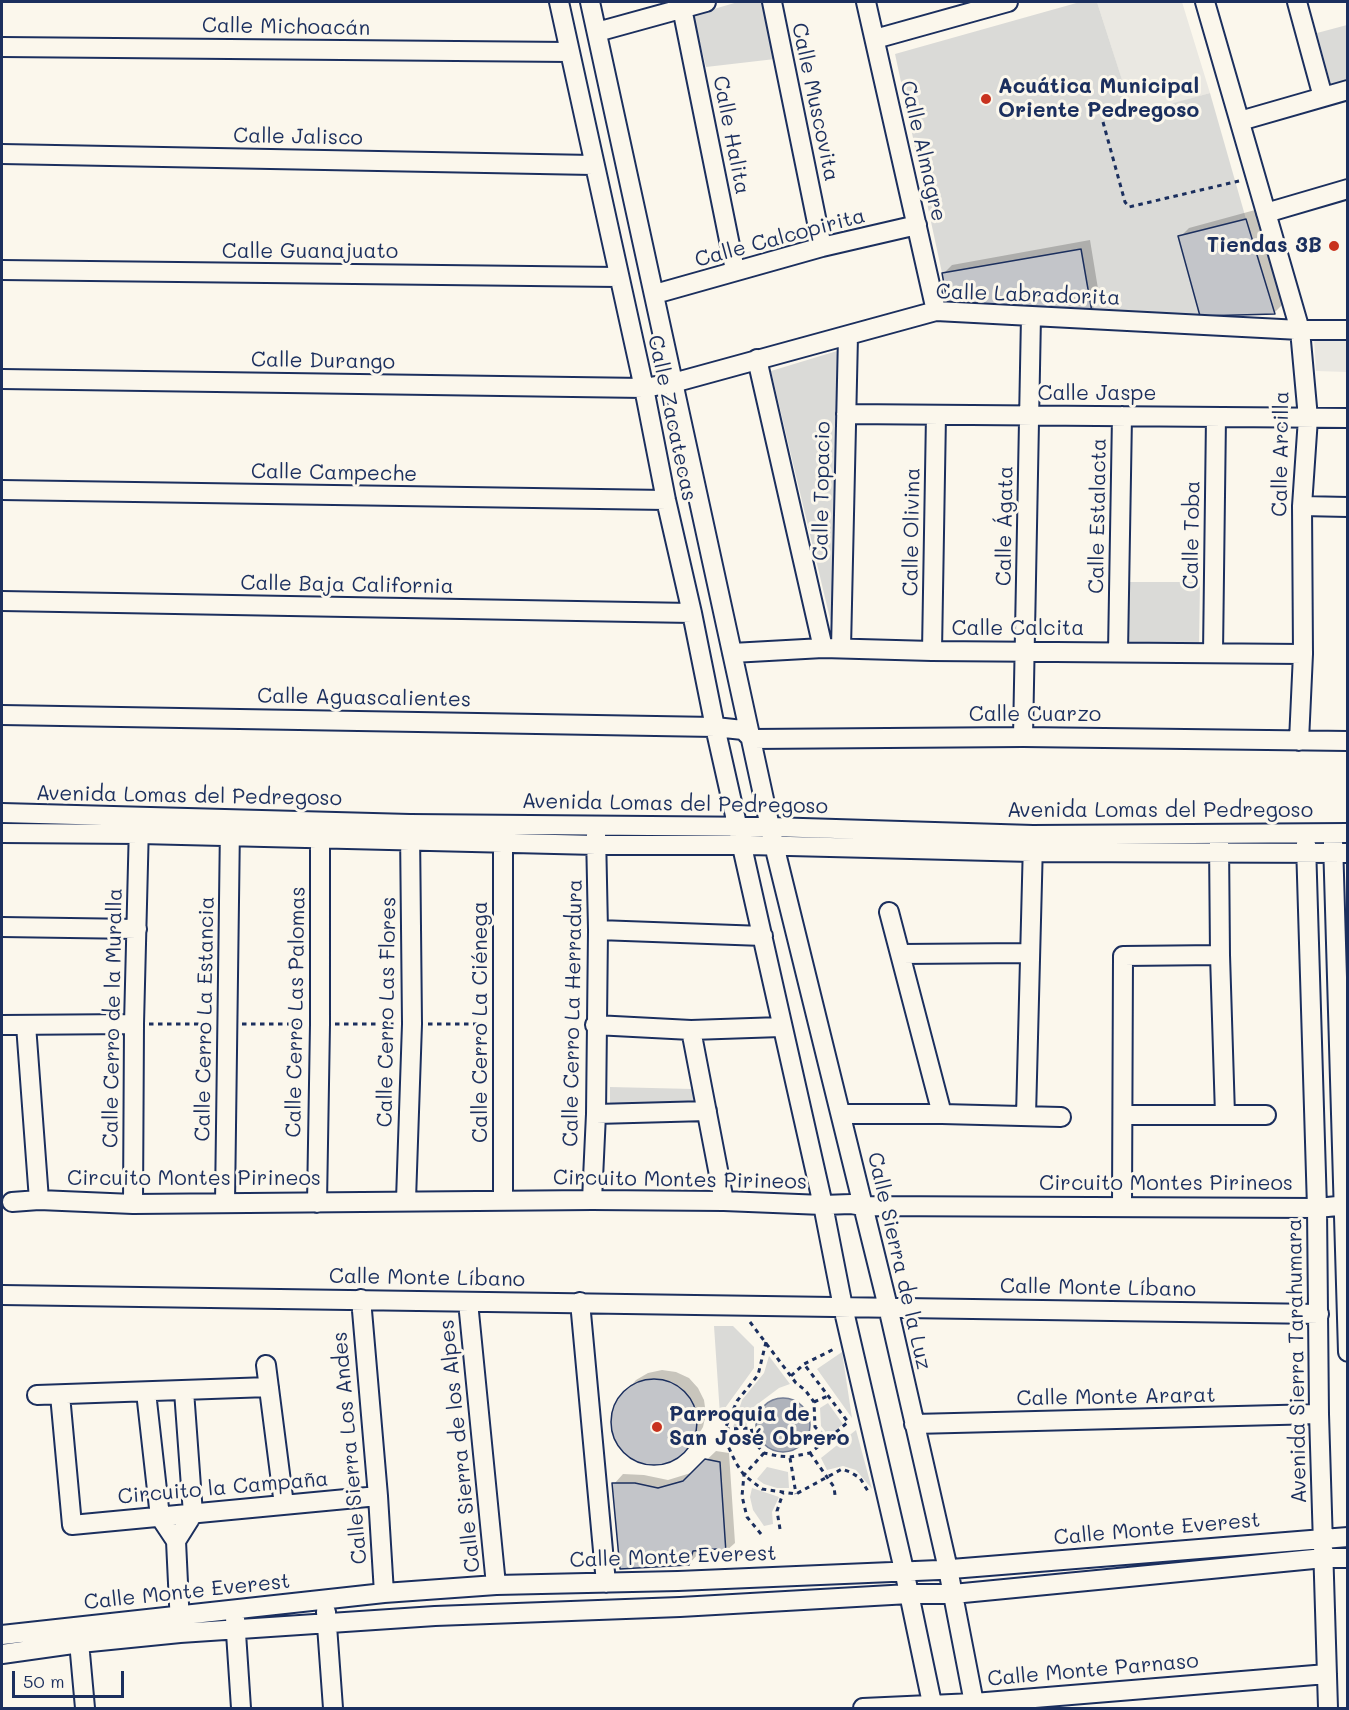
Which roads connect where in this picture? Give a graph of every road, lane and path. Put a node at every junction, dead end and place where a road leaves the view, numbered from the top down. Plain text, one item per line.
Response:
1 (559, 2) edge
2 (590, 2) edge
3 (706, 2) edge
4 (772, 2) edge
5 (866, 2) edge
6 (1008, 2) edge
7 (1205, 2) edge
8 (1297, 2) edge
9 (682, 8) junction
10 (597, 32) junction
11 (875, 39) junction
12 (2, 47) edge
13 (569, 52) junction
14 (1347, 90) edge
15 (1323, 97) junction
16 (1103, 122) dead end
17 (1239, 122) junction
18 (2, 154) edge
19 (593, 165) junction
20 (1256, 177) junction
21 (1347, 189) edge
22 (1266, 213) junction
23 (917, 225) junction
24 (822, 247) junction
25 (2, 270) edge
26 (735, 270) junction
27 (618, 277) junction
28 (655, 294) junction
29 (936, 311) junction
30 (1031, 316) junction
31 (1300, 330) junction
32 (1347, 330) edge
33 (848, 336) junction
34 (757, 359) junction
35 (2, 379) edge
36 (659, 385) junction
37 (846, 414) junction
38 (936, 415) junction
39 (1030, 416) junction
40 (1122, 416) junction
41 (1216, 417) junction
42 (1308, 418) junction
43 (1347, 418) edge
44 (2, 490) edge
45 (666, 500) junction
46 (1302, 506) junction
47 (1347, 507) edge
48 (2, 601) edge
49 (692, 613) junction
50 (832, 648) junction
51 (932, 651) junction
52 (1024, 652) junction
53 (1118, 652) junction
54 (732, 653) junction
55 (1213, 653) junction
56 (1302, 654) junction
57 (2, 715) edge
58 (734, 730) junction
59 (1023, 737) junction
60 (1299, 741) junction
61 (1347, 741) edge
62 (2, 813) edge
63 (139, 826) junction
64 (596, 826) junction
65 (770, 827) junction
66 (230, 828) junction
67 (320, 830) junction
68 (2, 833) edge
69 (410, 833) junction
70 (1219, 833) junction
71 (1306, 833) junction
72 (1340, 833) edge
73 (744, 836) junction
74 (503, 843) junction
75 (1033, 843) junction
76 (596, 845) junction
77 (774, 845) junction
78 (1219, 853) junction
79 (1340, 853) edge
80 (1306, 854) junction
81 (889, 912) dead end
82 (2, 927) edge
83 (137, 929) junction
84 (598, 930) junction
85 (763, 936) junction
86 (1029, 953) junction
87 (901, 954) junction
88 (1220, 955) junction
89 (1342, 981) edge
90 (134, 1024) junction
91 (2, 1025) edge
92 (26, 1025) junction
93 (595, 1025) junction
94 (782, 1027) junction
95 (691, 1030) junction
96 (1343, 1053) edge
97 (707, 1111) junction
98 (596, 1114) junction
99 (841, 1114) junction
100 (942, 1114) junction
101 (1123, 1115) junction
102 (1225, 1115) junction
103 (1266, 1115) dead end
104 (1026, 1116) junction
105 (1061, 1117) dead end
106 (39, 1200) junction
107 (406, 1200) junction
108 (503, 1200) junction
109 (592, 1200) junction
110 (724, 1201) junction
111 (12, 1202) dead end
112 (225, 1202) junction
113 (133, 1203) junction
114 (317, 1203) junction
115 (827, 1205) junction
116 (857, 1205) junction
117 (1345, 1205) edge
118 (1122, 1206) junction
119 (1317, 1208) junction
120 (2, 1295) edge
121 (361, 1299) junction
122 (468, 1302) junction
123 (580, 1302) junction
124 (882, 1306) junction
125 (847, 1307) junction
126 (1319, 1314) junction
127 (746, 1319) dead end
128 (851, 1341) junction
129 (766, 1342) junction
130 (1347, 1352) edge
131 (804, 1364) junction
132 (266, 1365) dead end
133 (791, 1377) junction
134 (269, 1387) junction
135 (184, 1391) junction
136 (146, 1392) junction
137 (37, 1395) dead end
138 (60, 1395) junction
139 (828, 1396) junction
140 (813, 1402) junction
141 (1319, 1414) junction
142 (914, 1424) junction
143 (725, 1429) junction
144 (828, 1439) junction
145 (810, 1452) junction
146 (764, 1453) junction
147 (790, 1457) junction
148 (744, 1475) junction
149 (826, 1477) junction
150 (783, 1493) junction
151 (796, 1494) junction
152 (870, 1494) dead end
153 (378, 1496) junction
154 (835, 1496) dead end
155 (285, 1505) junction
156 (193, 1514) junction
157 (160, 1517) junction
158 (780, 1529) dead end
159 (761, 1534) dead end
160 (1347, 1537) edge
161 (1323, 1538) junction
162 (176, 1540) junction
163 (1124, 1554) junction
164 (1324, 1558) junction
165 (1347, 1558) edge
166 (909, 1570) junction
167 (944, 1570) junction
168 (1127, 1577) junction
169 (678, 1581) junction
170 (606, 1583) junction
171 (496, 1585) junction
172 (433, 1590) junction
173 (384, 1593) junction
174 (946, 1593) junction
175 (913, 1594) junction
176 (326, 1600) junction
177 (680, 1607) junction
178 (234, 1610) junction
179 (435, 1616) junction
180 (327, 1623) junction
181 (180, 1624) junction
182 (236, 1629) junction
183 (79, 1634) junction
184 (2, 1635) edge
185 (2, 1654) edge
186 (1327, 1674) junction
187 (971, 1705) edge
188 (935, 1706) edge
189 (85, 1708) edge
190 (241, 1708) edge
191 (333, 1708) edge
192 (863, 1708) edge
193 (1328, 1708) edge

1 - 13 street, Calle Zacatecas
2 - 10 street, Calle Zacatecas
3 - 9 street
4 - 24 street, Calle Muscovita
5 - 11 street, Calle Almagre
6 - 11 street
7 - 17 street, Calle Arcilla
8 - 15 street
9 - 10 street
9 - 26 street, Calle Halita
10 - 28 street, Calle Zacatecas
11 - 23 street, Calle Almagre
12 - 13 street, Calle Michoacán
13 - 19 street, Calle Zacatecas
14 - 15 street
15 - 17 street
16 - 20 path
17 - 20 street, Calle Arcilla
18 - 19 street, Calle Jalisco
19 - 27 street, Calle Zacatecas
20 - 22 street, Calle Arcilla
21 - 22 street
22 - 31 street, Calle Arcilla
23 - 24 street, Calle Calcopirita
23 - 29 street, Calle Almagre
24 - 26 street, Calle Calcopirita
25 - 27 street, Calle Guanajuato
26 - 28 street, Calle Calcopirita
27 - 36 street, Calle Zacatecas
28 - 36 street, Calle Zacatecas
29 - 30 street, Calle Labradorita
29 - 33 street, Calle Labradorita
30 - 31 street, Calle Labradorita
30 - 39 street, Calle Ágata
31 - 32 street, Calle Labradorita
31 - 42 street, Calle Arcilla
33 - 34 street, Calle Labradorita
33 - 37 street, Calle Topacio
34 - 36 street, Calle Labradorita
34 - 50 street
35 - 36 street, Calle Durango
36 - 45 street, Calle Zacatecas
36 - 54 street, Calle Zacatecas
37 - 38 street, Calle Jaspe
37 - 50 street, Calle Topacio
38 - 39 street, Calle Jaspe
38 - 51 street, Calle Olivina
39 - 40 street, Calle Jaspe
39 - 52 street, Calle Ágata
40 - 41 street, Calle Jaspe
40 - 53 street, Calle Estalacta
41 - 42 street, Calle Jaspe
41 - 55 street, Calle Toba
42 - 43 street, Calle Jaspe
42 - 46 street, Calle Arcilla
44 - 45 street, Calle Campeche
45 - 49 street, Calle Zacatecas
46 - 47 street
46 - 56 street, Calle Arcilla
48 - 49 street, Calle Baja California
49 - 58 street, Calle Zacatecas
50 - 51 street, Calle Calcita
50 - 54 street, Calle Calcita
51 - 52 street, Calle Calcita
52 - 53 street, Calle Calcita
52 - 59 street, Calle Ágata
53 - 55 street, Calle Calcita
54 - 58 street, Calle Zacatecas
55 - 56 street, Calle Calcita
56 - 60 street, Calle Arcilla
57 - 58 street, Calle Aguascalientes
58 - 59 street, Calle Cuarzo
58 - 65 street, Calle Zacatecas
58 - 73 street, Calle Zacatecas
59 - 60 street, Calle Cuarzo
60 - 61 street, Calle Cuarzo
62 - 63 street, Avenida Lomas del Pedregoso
63 - 66 street, Avenida Lomas del Pedregoso
63 - 68 street, Avenida Lomas del Pedregoso
63 - 83 street, Calle Cerro de la Muralla
64 - 69 street, Avenida Lomas del Pedregoso
64 - 73 street, Avenida Lomas del Pedregoso
64 - 76 street, Calle Cerro La Herradura
65 - 73 street, Avenida Lomas del Pedregoso
65 - 75 street, Avenida Lomas del Pedregoso
65 - 77 street, Calle Sierra de la Luz
66 - 67 street, Avenida Lomas del Pedregoso
66 - 112 street, Calle Cerro La Estancia
67 - 69 street, Avenida Lomas del Pedregoso
67 - 114 street, Calle Cerro Las Palomas
69 - 74 street, Avenida Lomas del Pedregoso
69 - 107 street, Calle Cerro Las Flores
70 - 71 street, Avenida Lomas del Pedregoso
70 - 75 street, Avenida Lomas del Pedregoso
70 - 78 street
71 - 72 street, Avenida Lomas del Pedregoso
71 - 80 street, Avenida Sierra Tarahumara
72 - 79 street
73 - 76 street, Avenida Lomas del Pedregoso
73 - 77 street, Avenida Lomas del Pedregoso
73 - 85 street
74 - 76 street, Avenida Lomas del Pedregoso
74 - 108 street, Calle Cerro La Ciénega
75 - 77 street, Avenida Lomas del Pedregoso
75 - 78 street, Avenida Lomas del Pedregoso
75 - 86 street
76 - 84 street, Calle Cerro La Herradura
77 - 99 street, Calle Sierra de la Luz
78 - 80 street, Avenida Lomas del Pedregoso
78 - 88 street
79 - 80 street, Avenida Lomas del Pedregoso
79 - 89 street
80 - 119 street, Avenida Sierra Tarahumara
81 - 87 street
82 - 83 street
83 - 90 street, Calle Cerro de la Muralla
84 - 85 street
84 - 93 street, Calle Cerro La Herradura
85 - 94 street
86 - 87 street
86 - 104 street
87 - 100 street
88 - 101 street
88 - 102 street
89 - 96 street
90 - 92 street
90 - 113 street, Calle Cerro de la Muralla
91 - 92 street
92 - 106 street
93 - 95 street
93 - 98 street, Calle Cerro La Herradura
94 - 95 street
94 - 115 street
95 - 97 street
96 - 117 street
97 - 98 street
97 - 110 street
98 - 109 street, Calle Cerro La Herradura
99 - 100 street
99 - 116 street, Calle Sierra de la Luz
100 - 104 street
101 - 102 street
101 - 118 street
102 - 103 street
104 - 105 street
106 - 111 street, Circuito Montes Pirineos
106 - 113 street, Circuito Montes Pirineos
107 - 108 street, Circuito Montes Pirineos
107 - 114 street, Circuito Montes Pirineos
108 - 109 street, Circuito Montes Pirineos
109 - 110 street, Circuito Montes Pirineos
110 - 115 street, Circuito Montes Pirineos
112 - 113 street, Circuito Montes Pirineos
112 - 114 street, Circuito Montes Pirineos
115 - 116 street, Circuito Montes Pirineos
115 - 125 street
116 - 118 street, Circuito Montes Pirineos
116 - 124 street, Calle Sierra de la Luz
117 - 119 street, Circuito Montes Pirineos
117 - 130 street
118 - 119 street, Circuito Montes Pirineos
119 - 126 street, Avenida Sierra Tarahumara
120 - 121 street, Calle Monte Líbano
121 - 122 street, Calle Monte Líbano
121 - 153 street, Calle Sierra Los Andes
122 - 123 street, Calle Monte Líbano
122 - 171 street, Calle Sierra de los Alpes
123 - 125 street, Calle Monte Líbano
123 - 170 street
124 - 125 street, Calle Monte Líbano
124 - 126 street, Calle Monte Líbano
124 - 142 street, Calle Sierra de la Luz
125 - 128 street
126 - 141 street, Avenida Sierra Tarahumara
127 - 129 path
128 - 131 path
128 - 166 street
129 - 133 path
129 - 143 path
131 - 133 path
131 - 139 path
132 - 134 street
133 - 140 path
134 - 135 street
134 - 155 street
135 - 136 street
135 - 156 street
136 - 138 street
136 - 157 street
137 - 138 street
138 - 157 street, Circuito la Campaña
139 - 140 path
139 - 144 path
140 - 144 path
141 - 142 street, Calle Monte Ararat
141 - 161 street, Avenida Sierra Tarahumara
142 - 167 street, Calle Sierra de la Luz
143 - 146 path
143 - 148 path
144 - 145 path
145 - 147 path
145 - 149 path
146 - 147 path
146 - 148 path
147 - 151 path
148 - 150 path
148 - 159 path
149 - 151 path
149 - 152 path
149 - 154 path
150 - 151 path
150 - 158 path
153 - 155 street, Circuito la Campaña
153 - 173 street, Calle Sierra Los Andes
155 - 156 street, Circuito la Campaña
156 - 157 street, Circuito la Campaña
156 - 162 street
157 - 162 street
160 - 161 street, Calle Monte Everest
161 - 163 street, Calle Monte Everest
161 - 164 street, Avenida Sierra Tarahumara
162 - 181 street
163 - 167 street, Calle Monte Everest
163 - 168 street
164 - 165 street, Calle Monte Everest
164 - 168 street, Calle Monte Everest
164 - 186 street, Avenida Sierra Tarahumara
166 - 167 street, Calle Monte Everest
166 - 169 street, Calle Monte Everest
166 - 175 street
167 - 174 street, Calle Sierra de la Luz
168 - 174 street, Calle Monte Everest
169 - 170 street, Calle Monte Everest
169 - 177 street
170 - 171 street, Calle Monte Everest
171 - 172 street, Calle Monte Everest
172 - 173 street, Calle Monte Everest
172 - 179 street
173 - 176 street, Calle Monte Everest
174 - 175 street, Calle Monte Everest
174 - 187 street, Calle Sierra de la Luz
175 - 177 street, Calle Monte Everest
175 - 188 street
176 - 178 street, Calle Monte Everest
176 - 180 street
177 - 179 street, Calle Monte Everest
178 - 181 street, Calle Monte Everest
178 - 182 street
179 - 180 street, Calle Monte Everest
180 - 182 street, Calle Monte Everest
180 - 191 street
181 - 182 street, Calle Monte Everest
181 - 183 street, Calle Monte Everest
182 - 190 street
183 - 184 street, Calle Monte Everest
183 - 185 street, Calle Monte Everest
183 - 189 street
186 - 187 street, Calle Monte Parnaso
186 - 193 street, Avenida Sierra Tarahumara
187 - 188 street, Calle Monte Parnaso
188 - 192 street, Calle Monte Parnaso

